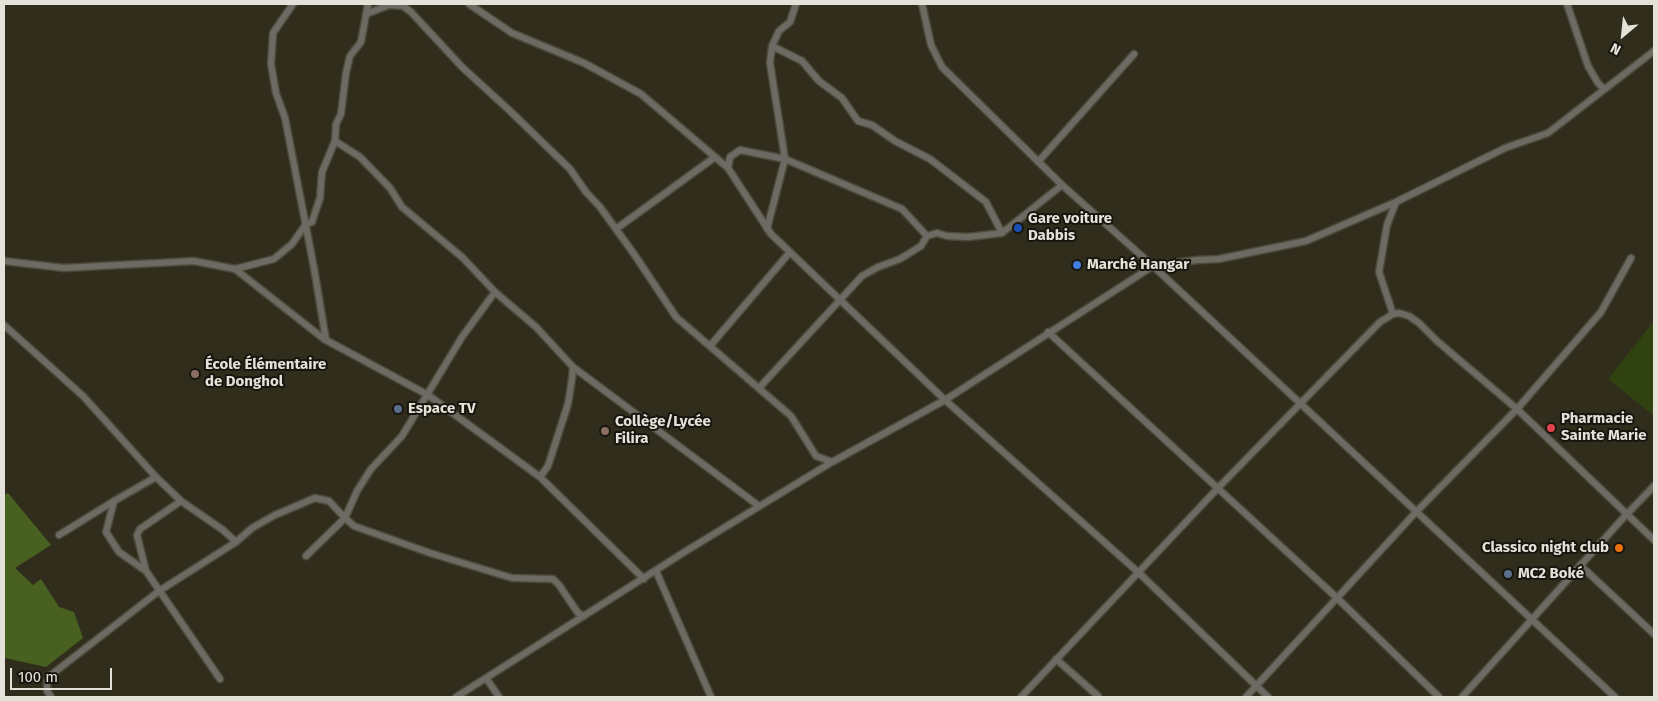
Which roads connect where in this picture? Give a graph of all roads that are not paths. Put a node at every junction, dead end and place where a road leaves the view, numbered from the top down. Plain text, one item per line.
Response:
1 (293, 4) edge
2 (368, 4) edge
3 (469, 4) edge
4 (796, 4) edge
5 (922, 4) edge
6 (1567, 4) edge
7 (366, 14) junction
8 (772, 46) junction
9 (1654, 51) edge
10 (1134, 54) dead end
11 (1604, 89) junction
12 (335, 140) junction
13 (715, 157) junction
14 (785, 159) junction
15 (1038, 162) junction
16 (728, 168) junction
17 (1062, 185) junction
18 (1396, 202) junction
19 (306, 224) junction
20 (768, 228) junction
21 (616, 229) junction
22 (1002, 233) junction
23 (927, 236) junction
24 (790, 252) junction
25 (1631, 258) dead end
26 (4, 261) edge
27 (1153, 266) junction
28 (235, 269) junction
29 (495, 292) junction
30 (840, 298) junction
31 (1393, 314) junction
32 (4, 325) edge
33 (1048, 332) junction
34 (326, 340) junction
35 (710, 346) junction
36 (573, 367) junction
37 (759, 388) junction
38 (428, 395) junction
39 (945, 400) junction
40 (1301, 404) junction
41 (1517, 409) junction
42 (832, 462) junction
43 (156, 478) junction
44 (540, 478) junction
45 (1654, 486) edge
46 (1217, 489) junction
47 (114, 501) junction
48 (181, 501) junction
49 (760, 506) junction
50 (1416, 512) junction
51 (1626, 514) junction
52 (345, 518) junction
53 (59, 535) dead end
54 (1654, 540) edge
55 (236, 542) junction
56 (306, 556) dead end
57 (1580, 565) junction
58 (146, 570) junction
59 (656, 571) junction
60 (1139, 573) junction
61 (644, 579) junction
62 (160, 591) junction
63 (1336, 597) junction
64 (584, 616) junction
65 (1532, 620) junction
66 (1654, 634) edge
67 (1056, 659) junction
68 (486, 678) junction
69 (220, 679) dead end
70 (1256, 686) junction
71 (1098, 696) dead end
72 (51, 697) edge
73 (456, 697) edge
74 (499, 697) edge
75 (711, 697) edge
76 (1021, 697) edge
77 (1246, 697) edge
78 (1268, 697) edge
79 (1439, 697) edge
80 (1462, 697) edge
81 (1615, 697) edge

1 - 19 street
2 - 7 street
3 - 13 street
4 - 8 street
5 - 15 street
6 - 11 street
7 - 12 street
7 - 21 street
8 - 14 street
8 - 22 street
9 - 11 street
10 - 15 street
11 - 18 street
12 - 19 street
12 - 29 street
13 - 16 street
13 - 21 street
14 - 16 street
14 - 20 street
14 - 23 street
15 - 17 street
16 - 20 street
17 - 22 street
17 - 27 street
18 - 27 street
18 - 31 street
19 - 28 street
19 - 34 street
20 - 24 street
21 - 35 street
22 - 23 street
23 - 30 street
24 - 30 street
24 - 35 street
25 - 41 street
26 - 28 street
27 - 33 street
27 - 40 street
28 - 34 street
29 - 36 street
29 - 38 street
30 - 37 street
30 - 39 street
31 - 40 street
31 - 41 street
32 - 43 street
33 - 39 street
33 - 46 street
34 - 38 street
35 - 37 street
36 - 44 street
36 - 49 street
37 - 42 street
38 - 44 street
38 - 52 street
39 - 42 street
39 - 60 street
40 - 46 street
40 - 50 street
41 - 50 street
41 - 51 street
42 - 49 street
43 - 47 street
43 - 48 street
44 - 61 street
45 - 51 street
46 - 60 street
46 - 63 street
47 - 53 street
47 - 58 street
48 - 55 street
48 - 58 street
49 - 59 street
50 - 63 street
50 - 65 street
51 - 54 street
51 - 57 street
52 - 55 street
52 - 56 street
52 - 64 street
55 - 62 street
57 - 65 street
57 - 66 street
58 - 62 street
59 - 61 street
59 - 75 street
60 - 67 street
60 - 70 street
61 - 64 street
62 - 69 street
62 - 72 street
63 - 70 street
63 - 79 street
64 - 68 street
65 - 80 street
65 - 81 street
67 - 71 street
67 - 76 street
68 - 73 street
68 - 74 street
70 - 77 street
70 - 78 street

